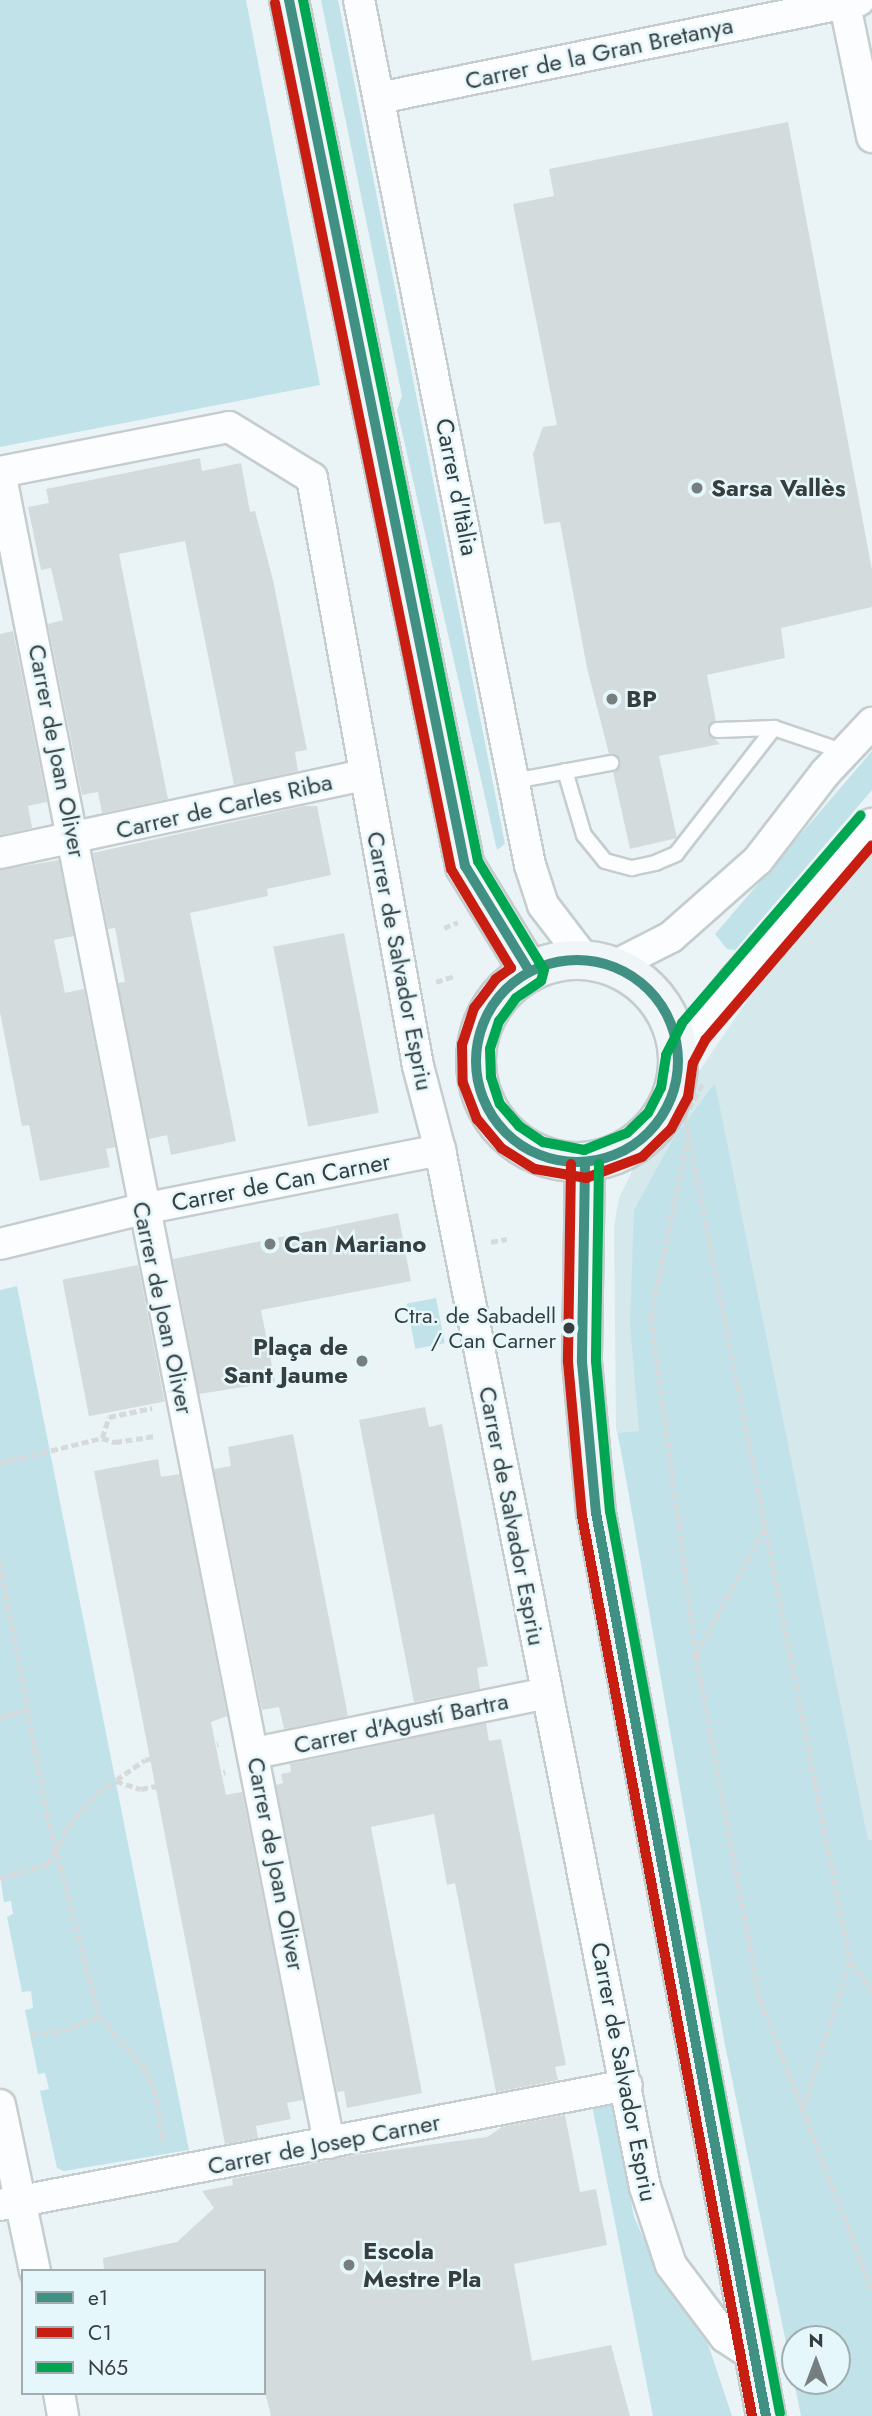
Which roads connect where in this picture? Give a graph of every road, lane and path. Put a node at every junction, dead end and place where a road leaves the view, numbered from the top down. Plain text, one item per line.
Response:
1 (289, 0) edge
2 (359, 0) edge
3 (849, 1) edge
4 (379, 98) junction
5 (872, 137) edge
6 (0, 472) edge
7 (872, 723) edge
8 (774, 728) junction
9 (718, 730) dead end
10 (845, 752) junction
11 (611, 762) dead end
12 (565, 771) junction
13 (365, 775) junction
14 (514, 781) junction
15 (872, 824) edge
16 (75, 839) junction
17 (0, 853) edge
18 (599, 964) junction
19 (530, 972) junction
20 (454, 976) dead end
21 (436, 982) dead end
22 (679, 1059) junction
23 (685, 1116) dead end
24 (690, 1130) junction
25 (440, 1150) junction
26 (585, 1164) junction
27 (142, 1209) junction
28 (507, 1239) dead end
29 (488, 1242) dead end
30 (0, 1244) edge
31 (155, 1408) dead end
32 (162, 1434) dead end
33 (102, 1437) junction
34 (0, 1463) edge
35 (766, 1523) junction
36 (0, 1562) edge
37 (696, 1655) junction
38 (547, 1693) junction
39 (29, 1710) junction
40 (0, 1717) edge
41 (240, 1755) junction
42 (116, 1781) junction
43 (57, 1852) junction
44 (0, 1878) edge
45 (850, 1961) junction
46 (872, 1990) edge
47 (99, 2016) junction
48 (30, 2034) dead end
49 (627, 2085) junction
50 (0, 2105) edge
51 (802, 2112) junction
52 (329, 2143) junction
53 (166, 2153) dead end
54 (10, 2203) edge
55 (34, 2269) edge
56 (872, 2289) edge
57 (754, 2356) junction
58 (59, 2395) edge
59 (64, 2416) edge
60 (766, 2416) edge

1 - 19 street
2 - 4 street, Carrer d'Itàlia
3 - 4 street, Carrer de la Gran Bretanya
3 - 5 street
4 - 14 street, Carrer d'Itàlia
6 - 13 street, Carrer de Salvador Espriu
6 - 16 street, Carrer de Joan Oliver
7 - 10 street
8 - 9 lane
8 - 10 lane
8 - 12 lane
10 - 18 street
11 - 12 lane
12 - 14 lane
13 - 16 street, Carrer de Carles Riba
13 - 25 street, Carrer de Salvador Espriu
14 - 18 street, Carrer d'Itàlia
15 - 22 street
16 - 17 street, Carrer de Carles Riba
16 - 27 street, Carrer de Joan Oliver
18 - 19 street
18 - 22 street
19 - 26 street
20 - 21 path
22 - 26 street
23 - 24 path
24 - 35 path
24 - 37 path
25 - 27 street, Carrer de Can Carner
25 - 38 street, Carrer de Salvador Espriu
26 - 57 street
27 - 30 street, Carrer de Can Carner
27 - 41 street, Carrer de Joan Oliver
28 - 29 path
31 - 33 path
32 - 33 path
33 - 34 path
35 - 37 path
35 - 45 path
36 - 39 path
37 - 51 path
38 - 41 street, Carrer d'Agustí Bartra
38 - 49 street, Carrer de Salvador Espriu
39 - 40 path
39 - 43 path
41 - 42 path
41 - 42 path
41 - 52 street, Carrer de Joan Oliver
42 - 43 path
43 - 44 path
43 - 47 path
45 - 46 path
45 - 51 path
47 - 48 path
47 - 53 path
49 - 52 street, Carrer de Josep Carner
49 - 57 street, Carrer de Salvador Espriu
50 - 54 street
51 - 56 path
52 - 54 street, Carrer de Josep Carner
54 - 55 street
57 - 60 street
58 - 59 street

